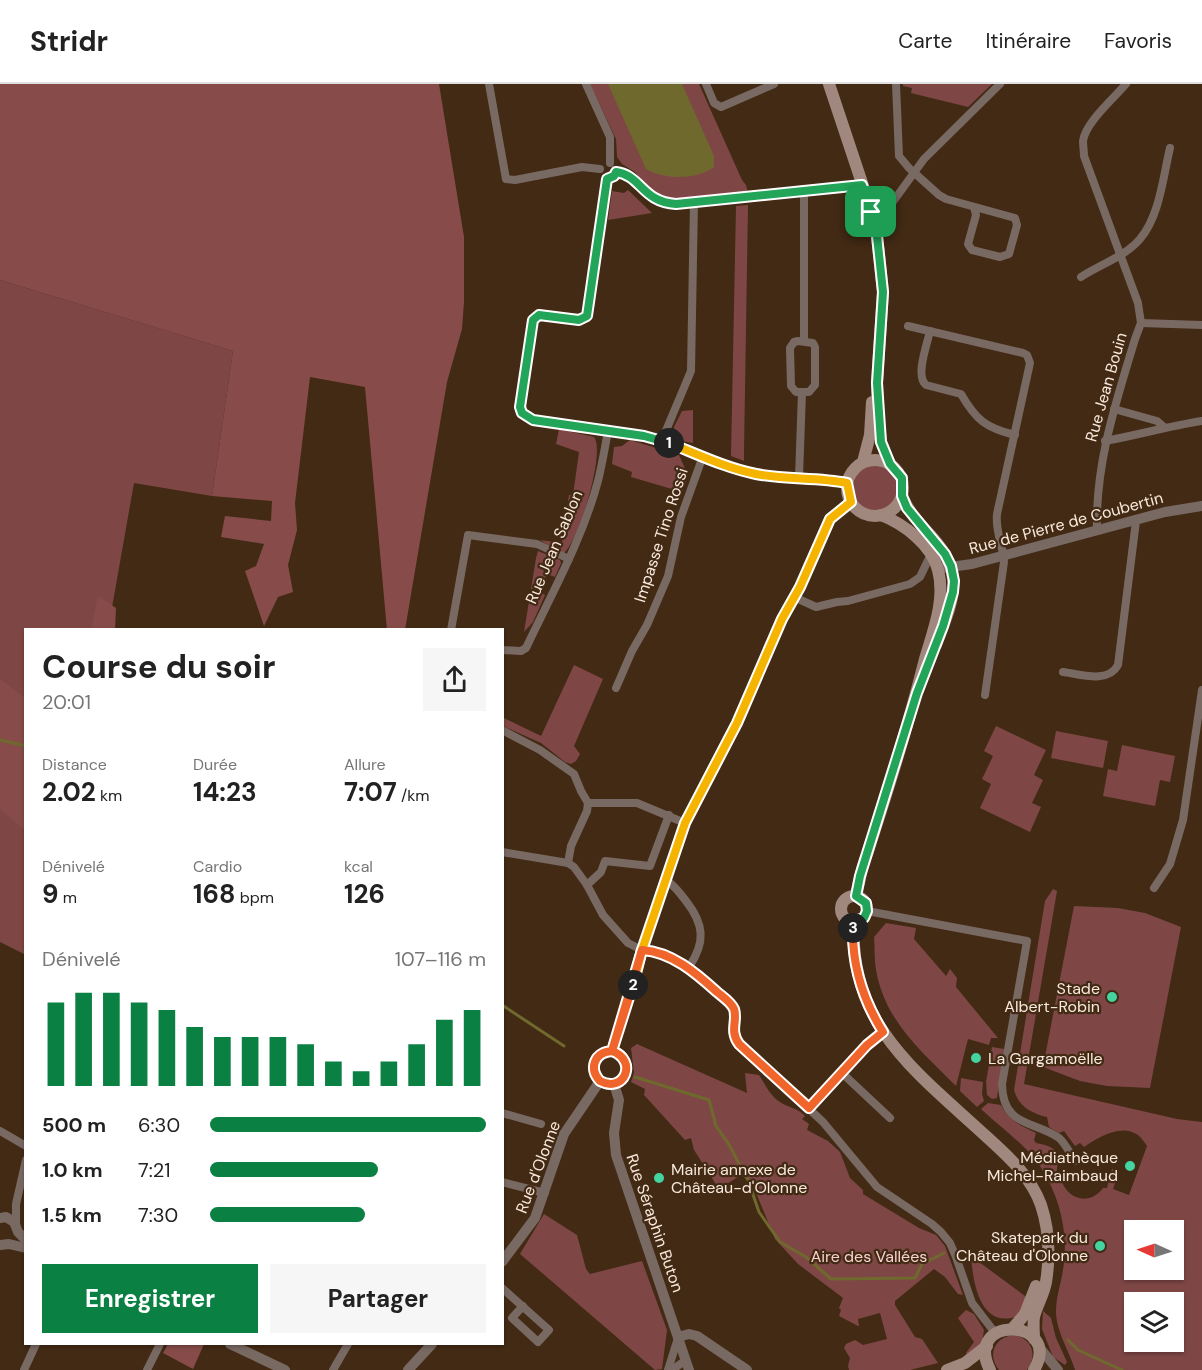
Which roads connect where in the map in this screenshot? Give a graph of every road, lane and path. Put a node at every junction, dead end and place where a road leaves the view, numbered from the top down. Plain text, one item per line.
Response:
1 (489, 84) edge
2 (586, 84) edge
3 (706, 84) edge
4 (774, 84) edge
5 (829, 84) edge
6 (896, 84) edge
7 (1000, 84) edge
8 (1126, 84) edge
9 (1170, 148) dead end
10 (610, 163) junction
11 (600, 169) junction
12 (914, 171) junction
13 (616, 172) junction
14 (607, 179) junction
15 (862, 185) junction
16 (804, 192) junction
17 (694, 202) junction
18 (974, 207) junction
19 (871, 212) junction
20 (1119, 255) junction
21 (1081, 277) dead end
22 (1141, 323) junction
23 (1202, 325) edge
24 (908, 326) dead end
25 (930, 331) junction
26 (804, 341) junction
27 (877, 383) junction
28 (802, 392) junction
29 (1114, 409) junction
30 (1202, 421) edge
31 (1164, 427) junction
32 (608, 431) junction
33 (1015, 435) junction
34 (662, 440) junction
35 (1106, 441) junction
36 (703, 456) junction
37 (863, 462) junction
38 (890, 464) junction
39 (799, 477) junction
40 (847, 483) junction
41 (902, 496) junction
42 (851, 502) junction
43 (1202, 506) edge
44 (881, 515) junction
45 (1136, 521) junction
46 (1098, 531) junction
47 (931, 554) junction
48 (1004, 556) junction
49 (569, 559) junction
50 (951, 566) junction
51 (938, 568) junction
52 (794, 597) junction
53 (451, 628) edge
54 (504, 650) edge
55 (1063, 672) dead end
56 (616, 688) dead end
57 (1202, 690) edge
58 (917, 693) junction
59 (985, 695) dead end
60 (504, 731) edge
61 (588, 803) junction
62 (669, 815) junction
63 (685, 823) junction
64 (504, 852) edge
65 (568, 863) junction
66 (666, 880) junction
67 (587, 885) junction
68 (1154, 888) dead end
69 (856, 896) junction
70 (867, 911) junction
71 (854, 921) junction
72 (642, 950) junction
73 (689, 967) junction
74 (883, 1032) junction
75 (612, 1051) junction
76 (842, 1073) junction
77 (600, 1081) junction
78 (614, 1084) junction
79 (809, 1108) junction
80 (504, 1114) edge
81 (890, 1118) dead end
82 (541, 1124) dead end
83 (0, 1131) edge
84 (24, 1145) edge
85 (1075, 1161) dead end
86 (24, 1169) edge
87 (504, 1183) edge
88 (545, 1193) junction
89 (16, 1204) junction
90 (3, 1218) edge
91 (20, 1232) edge
92 (3, 1245) edge
93 (24, 1248) edge
94 (504, 1259) edge
95 (1046, 1266) junction
96 (504, 1290) edge
97 (523, 1306) dead end
98 (1013, 1328) junction
99 (996, 1334) junction
100 (678, 1337) junction
101 (1036, 1343) junction
102 (36, 1345) edge
103 (160, 1345) edge
104 (232, 1345) edge
105 (347, 1345) edge
106 (431, 1345) edge
107 (987, 1346) junction
108 (687, 1365) edge
109 (24, 1370) edge
110 (147, 1370) edge
111 (285, 1370) edge
112 (333, 1370) edge
113 (408, 1370) edge
114 (670, 1370) edge
115 (747, 1370) edge
116 (946, 1370) edge
117 (990, 1370) edge
118 (1034, 1370) edge
119 (1058, 1370) edge

1 - 11 street
2 - 10 street
3 - 4 street
5 - 15 main road
6 - 12 street
7 - 12 street
8 - 20 street, Rue Jean Bouin
9 - 20 street
10 - 11 street
10 - 13 street
11 - 14 street
12 - 18 street
12 - 19 street
13 - 14 street
13 - 17 street
14 - 32 street
15 - 16 street
15 - 19 main road
16 - 17 street
16 - 26 street
17 - 34 street
18 - 18 street
19 - 27 main road
20 - 21 street
20 - 22 street, Rue Jean Bouin
22 - 23 street
22 - 29 street, Rue Jean Bouin
24 - 25 street
25 - 33 street
25 - 33 street
26 - 28 street
26 - 28 street
27 - 37 main road
27 - 38 main road
28 - 39 street
29 - 31 street
29 - 35 street, Rue Jean Bouin
30 - 31 street
31 - 35 street
32 - 34 street
32 - 49 street, Rue Jean Sablon
33 - 48 street
34 - 36 street
35 - 46 street, Rue Jean Bouin
36 - 39 street
36 - 56 street, Impasse Tino Rossi
37 - 38 main road
37 - 40 main road
38 - 41 main road
39 - 40 street
40 - 42 main road
41 - 44 main road
41 - 50 main road
42 - 44 main road
42 - 52 street
43 - 45 street, Rue de Pierre de Coubertin
44 - 47 main road
45 - 46 street, Rue de Pierre de Coubertin
45 - 55 street
46 - 48 street, Rue de Pierre de Coubertin
47 - 51 main road
47 - 52 street
48 - 50 street, Rue de Pierre de Coubertin
48 - 59 street
49 - 53 street
49 - 54 street, Rue Jean Sablon
50 - 51 street, Rue de Pierre de Coubertin
50 - 58 main road
51 - 58 main road
52 - 63 street
57 - 68 street
58 - 69 main road
60 - 61 street
61 - 62 street
61 - 65 street
62 - 63 street
62 - 67 street
63 - 66 street
64 - 65 street
65 - 67 street
66 - 72 street
66 - 73 street
67 - 72 street
69 - 70 main road
69 - 71 main road
70 - 71 main road
70 - 85 street
71 - 74 main road
72 - 73 street
72 - 75 street
73 - 79 street
74 - 76 street
74 - 95 main road
75 - 77 street
75 - 78 street
76 - 79 street
76 - 81 street
77 - 78 street
77 - 88 street, Rue d'Olonne
78 - 100 street, Rue Séraphin Buton
79 - 99 street
80 - 82 street
83 - 84 street
86 - 89 street
87 - 88 street
88 - 94 street, Rue d'Olonne
89 - 90 street
89 - 91 street
90 - 91 street
91 - 92 street
92 - 93 street
95 - 98 main road
95 - 101 main road
96 - 97 street
98 - 99 main road
98 - 101 main road
99 - 107 main road
100 - 108 street, Rue Séraphin Buton
100 - 114 street
100 - 115 street
101 - 118 main road
101 - 119 street
102 - 109 street
103 - 110 street
104 - 111 street
105 - 112 street
106 - 113 street
107 - 116 main road
107 - 117 main road
108 - 114 street

